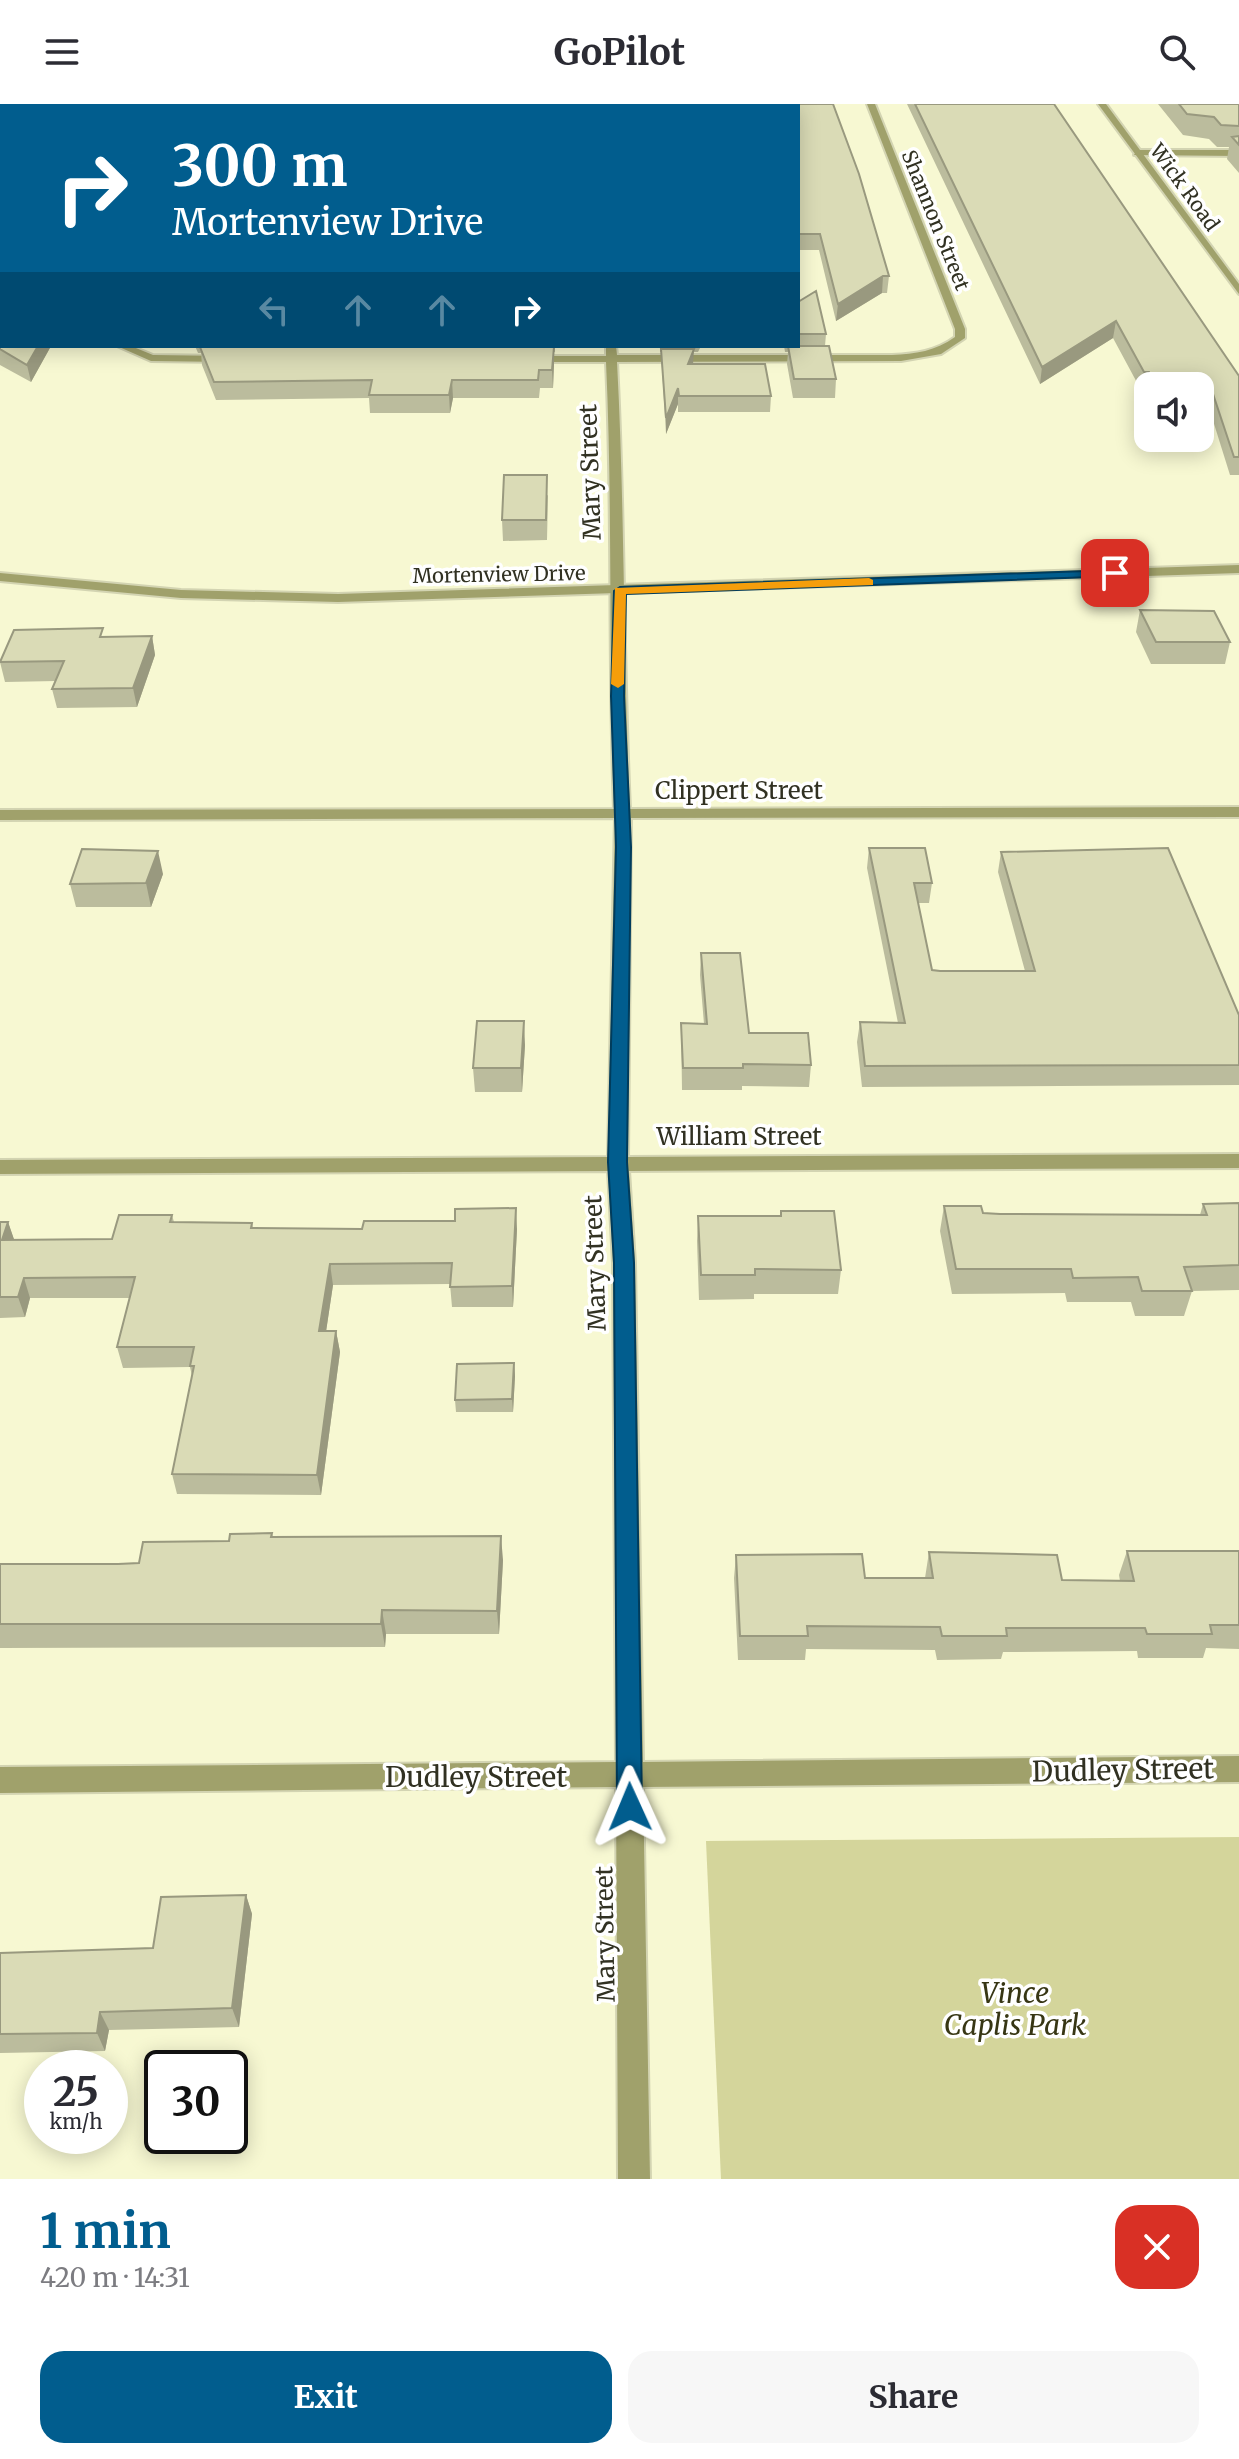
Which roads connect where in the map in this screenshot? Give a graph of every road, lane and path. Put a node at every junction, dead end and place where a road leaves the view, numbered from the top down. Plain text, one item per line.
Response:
1 (871, 104) edge
2 (1102, 104) edge
3 (1137, 153) junction
4 (1239, 153) edge
5 (1238, 290) edge
6 (127, 349) edge
7 (611, 352) edge
8 (238, 359) edge
9 (519, 359) edge
10 (1239, 569) edge
11 (0, 577) edge
12 (620, 591) junction
13 (1239, 812) edge
14 (622, 814) junction
15 (0, 815) edge
16 (1239, 1161) edge
17 (618, 1162) junction
18 (0, 1167) edge
19 (1239, 1769) edge
20 (629, 1776) junction
21 (0, 1780) edge
22 (634, 2179) edge

1 - 7 street, Shannon Street
2 - 3 street, Wick Road
3 - 4 street
3 - 5 street, Wick Road
6 - 8 street
7 - 9 street
7 - 12 street, Mary Street
10 - 12 street, Mortenview Drive
11 - 12 street, Mortenview Drive
12 - 14 street, Mary Street
13 - 14 street, Clippert Street
14 - 15 street, Clippert Street
14 - 17 street, Mary Street
16 - 17 street, William Street
17 - 18 street, William Street
17 - 20 street, Mary Street
19 - 20 street, Dudley Street
20 - 21 street, Dudley Street
20 - 22 street, Mary Street

